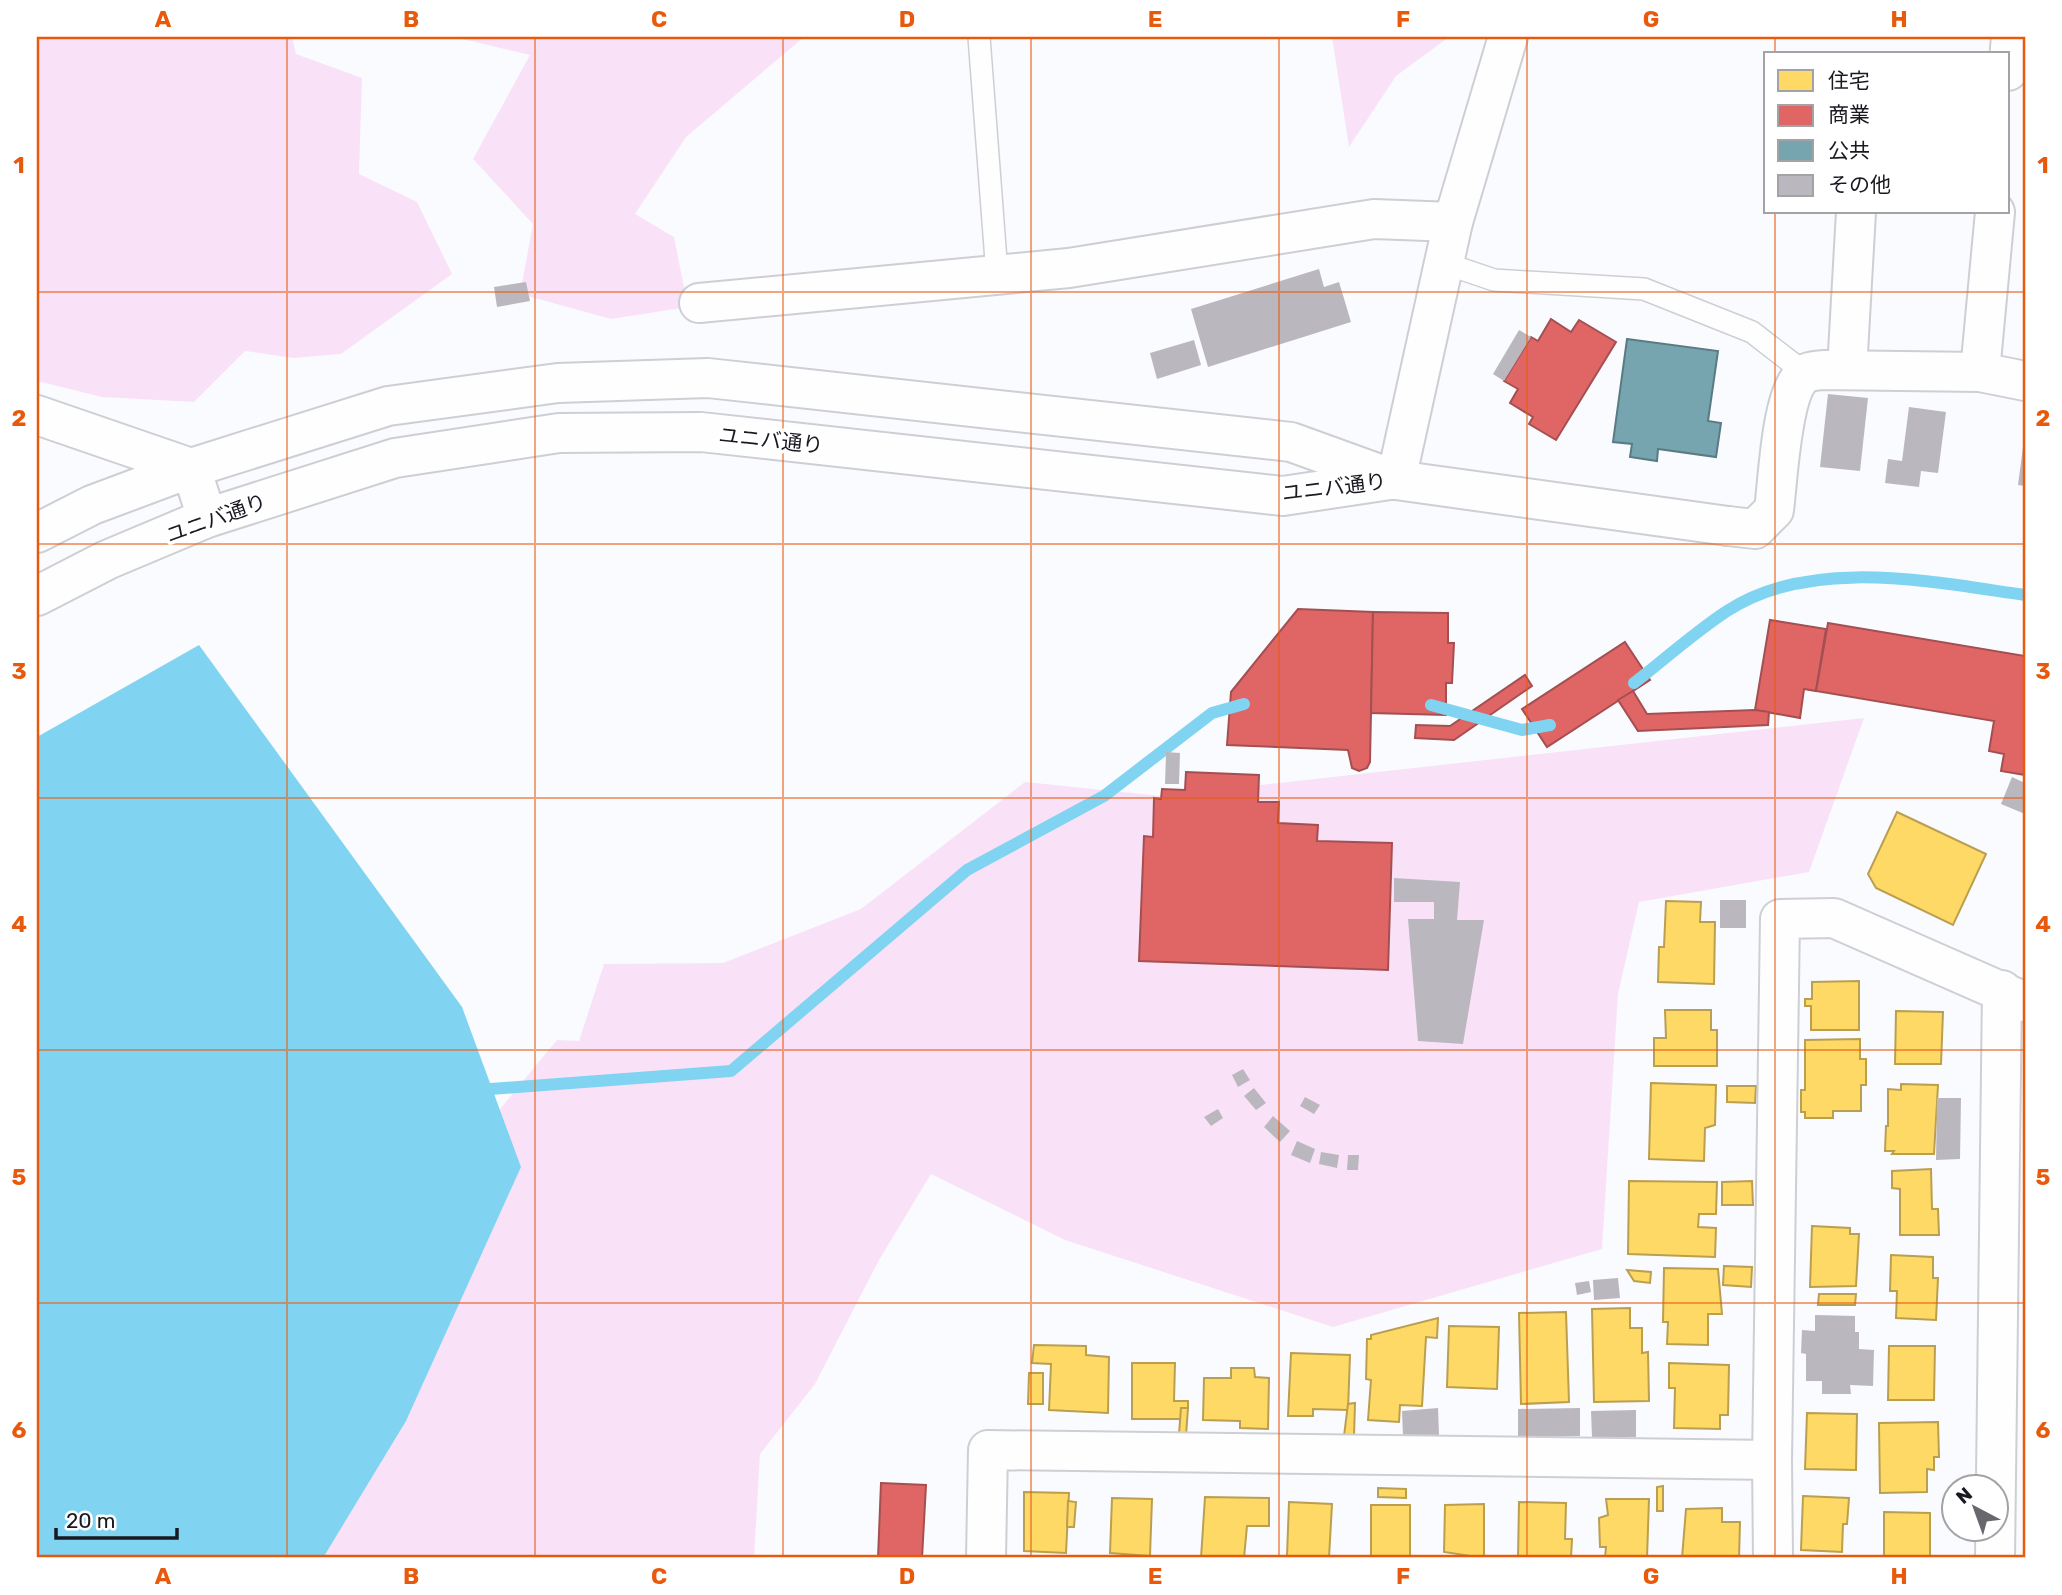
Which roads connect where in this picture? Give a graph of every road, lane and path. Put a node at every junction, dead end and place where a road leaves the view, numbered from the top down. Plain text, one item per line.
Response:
1 (979, 37) edge
2 (1508, 37) edge
3 (1856, 214) edge
4 (1995, 214) edge
5 (1453, 222) junction
6 (1444, 263) junction
7 (997, 274) junction
8 (699, 303) dead end
9 (1847, 370) junction
10 (1980, 372) junction
11 (1805, 373) junction
12 (2025, 381) edge
13 (37, 415) edge
14 (191, 468) junction
15 (1396, 480) junction
16 (207, 518) junction
17 (37, 533) edge
18 (37, 596) edge
19 (2013, 996) edge
20 (1772, 1460) junction
21 (986, 1558) edge
22 (1773, 1558) edge
23 (1995, 1558) edge

1 - 7 lane
2 - 5 street
3 - 9 street
4 - 10 street
5 - 6 street
5 - 7 street
6 - 11 lane
6 - 15 street
7 - 8 street
9 - 10 street
9 - 11 street
10 - 12 street
11 - 15 street
13 - 14 street
14 - 15 street, ユニバ通り
14 - 16 street
14 - 17 street, ユニバ通り
15 - 16 street, ユニバ通り
16 - 18 street, ユニバ通り
19 - 20 street
19 - 23 street
20 - 21 street
20 - 22 street

